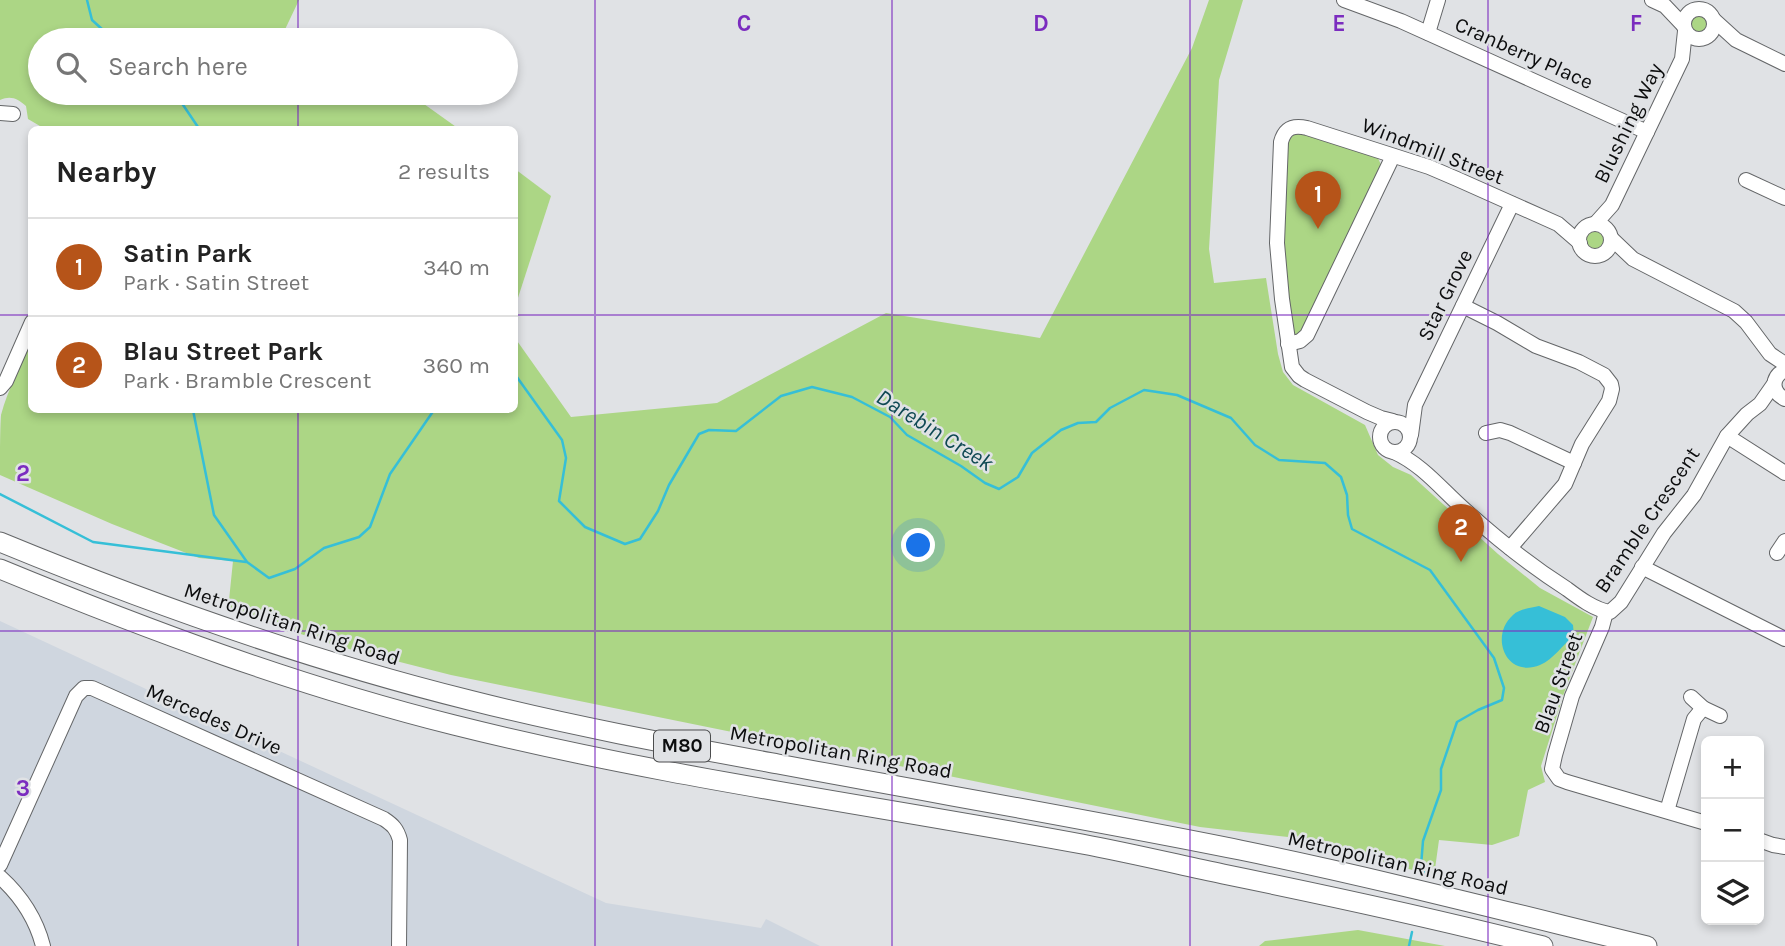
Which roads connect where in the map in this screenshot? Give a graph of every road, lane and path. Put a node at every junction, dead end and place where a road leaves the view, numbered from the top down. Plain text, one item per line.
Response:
1 (1344, 0) edge
2 (1438, 0) edge
3 (1659, 3) edge
4 (1693, 9) junction
5 (1714, 20) junction
6 (1684, 28) junction
7 (1427, 33) junction
8 (1706, 37) junction
9 (1736, 40) junction
10 (1682, 60) junction
11 (1785, 64) edge
12 (1647, 132) junction
13 (1394, 156) junction
14 (1746, 180) dead end
15 (1785, 198) edge
16 (1512, 204) junction
17 (1612, 205) junction
18 (1593, 224) junction
19 (1558, 225) junction
20 (1611, 237) junction
21 (1580, 243) junction
22 (1603, 254) junction
23 (1633, 259) junction
24 (1463, 306) junction
25 (28, 331) edge
26 (1288, 344) junction
27 (1770, 354) junction
28 (1785, 364) edge
29 (1778, 378) edge
30 (0, 388) edge
31 (1784, 399) edge
32 (1760, 404) junction
33 (1415, 405) junction
34 (1367, 412) junction
35 (1394, 421) junction
36 (1486, 433) dead end
37 (1380, 434) junction
38 (1727, 436) junction
39 (1411, 437) junction
40 (1394, 452) junction
41 (1574, 463) junction
42 (1427, 473) junction
43 (1785, 473) edge
44 (0, 542) edge
45 (1510, 548) junction
46 (1642, 567) junction
47 (0, 569) edge
48 (1606, 612) junction
49 (1785, 639) edge
50 (1691, 697) dead end
51 (1703, 708) junction
52 (1720, 716) dead end
53 (1667, 811) junction
54 (1701, 821) edge
55 (1764, 839) edge
56 (1764, 841) edge
57 (1785, 841) edge
58 (1785, 847) edge
59 (0, 865) edge
60 (0, 877) edge
61 (43, 946) edge
62 (399, 946) edge
63 (1543, 946) edge
64 (1647, 946) edge

1 - 7 street, Cranberry Place
2 - 7 street
3 - 4 street
3 - 6 street
4 - 5 street
4 - 6 street
5 - 8 street
5 - 9 street
6 - 8 street
6 - 10 street, Blushing Way
7 - 12 street, Cranberry Place
8 - 9 street
8 - 10 street, Blushing Way
9 - 11 street
10 - 12 street, Blushing Way
12 - 17 street, Blushing Way
13 - 16 street, Windmill Street
13 - 26 street
13 - 26 street, Windmill Street
14 - 15 street
16 - 19 street, Windmill Street
16 - 24 street, Star Grove
17 - 18 street, Blushing Way
17 - 20 street, Blushing Way
18 - 19 street, Windmill Street
18 - 20 street
18 - 21 street
19 - 21 street, Windmill Street
20 - 22 street
20 - 23 street
21 - 22 street
22 - 23 street
23 - 27 street
24 - 33 street, Star Grove
24 - 41 street
25 - 30 street
26 - 34 street
27 - 28 street
27 - 29 street
29 - 31 street
29 - 32 street, Bramble Crescent
31 - 32 street
32 - 38 street, Bramble Crescent
33 - 35 street, Star Grove
33 - 39 street, Star Grove
34 - 35 street
34 - 37 street
35 - 37 street
35 - 39 street
36 - 41 street
37 - 40 street
38 - 43 street
38 - 46 street, Bramble Crescent
39 - 40 street
39 - 42 street, Bramble Crescent
40 - 42 street, Bramble Crescent
41 - 45 street
42 - 45 street, Bramble Crescent
44 - 64 highway, Metropolitan Ring Road / M80
45 - 48 street, Bramble Crescent
46 - 48 street, Bramble Crescent
46 - 49 street
47 - 63 highway, M80
48 - 53 street, Blau Street
50 - 51 street
51 - 52 street
51 - 53 street
53 - 54 street
55 - 57 street
56 - 58 street
59 - 62 street, Mercedes Drive
60 - 61 street

